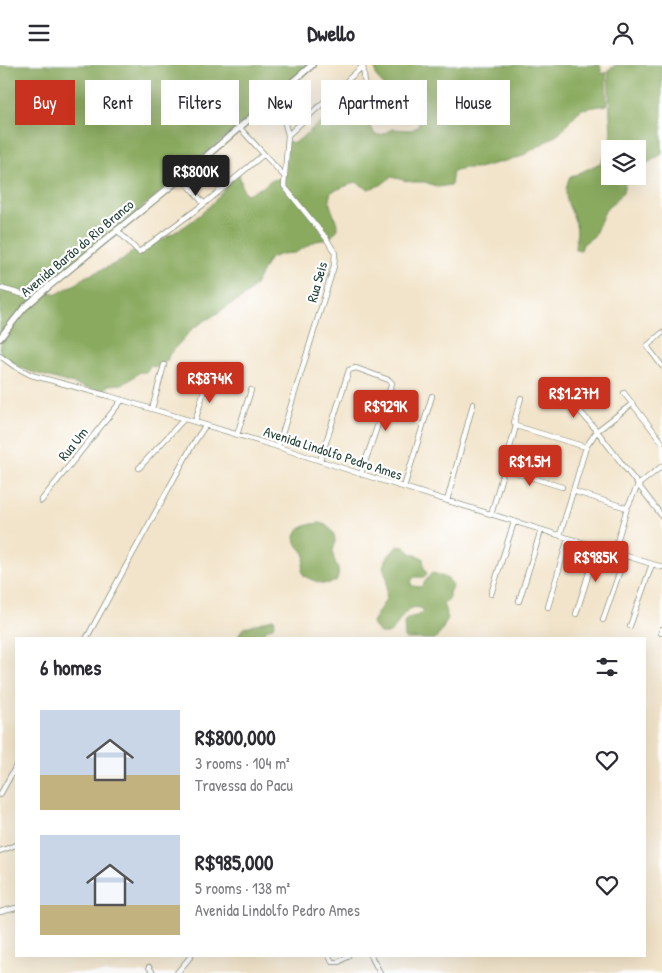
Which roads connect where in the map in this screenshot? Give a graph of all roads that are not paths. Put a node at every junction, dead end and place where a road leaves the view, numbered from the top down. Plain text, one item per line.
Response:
1 (312, 65) edge
2 (364, 65) edge
3 (294, 80) edge
4 (365, 80) edge
5 (249, 118) edge
6 (285, 125) edge
7 (239, 127) junction
8 (288, 135) junction
9 (264, 153) junction
10 (284, 176) junction
11 (182, 177) junction
12 (204, 204) junction
13 (117, 230) junction
14 (45, 274) dead end
15 (0, 288) edge
16 (662, 333) edge
17 (0, 338) edge
18 (0, 356) edge
19 (164, 365) dead end
20 (662, 366) edge
21 (207, 380) dead end
22 (251, 390) dead end
23 (624, 393) dead end
24 (566, 395) dead end
25 (432, 396) dead end
26 (521, 398) dead end
27 (122, 400) junction
28 (473, 404) dead end
29 (632, 404) junction
30 (152, 409) junction
31 (184, 419) junction
32 (195, 422) junction
33 (205, 426) junction
34 (516, 426) junction
35 (597, 431) junction
36 (236, 435) junction
37 (662, 442) edge
38 (278, 447) junction
39 (586, 447) junction
40 (320, 461) junction
41 (662, 466) edge
42 (139, 468) dead end
43 (504, 469) junction
44 (361, 475) junction
45 (638, 485) junction
46 (404, 487) junction
47 (562, 487) dead end
48 (573, 491) junction
49 (41, 501) dead end
50 (447, 501) junction
51 (627, 508) junction
52 (491, 515) junction
53 (662, 516) edge
54 (514, 522) junction
55 (541, 529) junction
56 (560, 535) junction
57 (568, 537) junction
58 (597, 547) junction
59 (614, 552) junction
60 (625, 556) junction
61 (652, 564) junction
62 (662, 565) edge
63 (491, 594) dead end
64 (519, 601) dead end
65 (548, 607) dead end
66 (576, 614) dead end
67 (603, 620) dead end
68 (630, 626) dead end
69 (87, 637) edge
70 (15, 768) edge
71 (0, 795) edge
72 (15, 845) edge
73 (0, 851) edge
74 (15, 909) edge
75 (0, 912) edge
76 (191, 957) edge
77 (330, 957) edge
78 (346, 957) edge
79 (372, 957) edge
80 (150, 967) dead end
81 (153, 973) edge
82 (177, 973) edge
83 (380, 973) edge

1 - 3 street, Avenida Barão do Rio Branco
2 - 4 street
2 - 8 street
5 - 7 street, Avenida Barão do Rio Branco
6 - 8 street
7 - 9 street
7 - 11 street, Avenida Barão do Rio Branco
8 - 10 street, Rua Seis
9 - 10 street
9 - 12 street
10 - 38 street, Rua Seis
11 - 12 street
11 - 13 street, Avenida Barão do Rio Branco
12 - 13 street
13 - 17 street, Avenida Barão do Rio Branco
14 - 15 street
16 - 20 street
18 - 27 street, Avenida Lindolfo Pedro Ames
19 - 30 street
21 - 32 street
22 - 36 street
23 - 29 street
24 - 35 street
25 - 46 street
26 - 34 street
27 - 30 street, Avenida Lindolfo Pedro Ames
27 - 49 street, Rua Um
28 - 50 street
29 - 35 street
29 - 37 street
30 - 31 street, Avenida Lindolfo Pedro Ames
31 - 32 street, Avenida Lindolfo Pedro Ames
31 - 42 street
32 - 33 street, Avenida Lindolfo Pedro Ames
33 - 36 street, Avenida Lindolfo Pedro Ames
33 - 69 street
34 - 39 street
34 - 43 street
35 - 39 street
35 - 45 street
36 - 38 street, Avenida Lindolfo Pedro Ames
38 - 40 street, Avenida Lindolfo Pedro Ames
39 - 48 street
40 - 44 street, Avenida Lindolfo Pedro Ames
40 - 44 street
41 - 45 street
43 - 47 street
43 - 52 street
44 - 46 street, Avenida Lindolfo Pedro Ames
45 - 51 street
45 - 53 street
46 - 50 street, Avenida Lindolfo Pedro Ames
48 - 51 street
48 - 56 street
50 - 52 street, Avenida Lindolfo Pedro Ames
51 - 59 street
52 - 54 street, Avenida Lindolfo Pedro Ames
54 - 55 street, Avenida Lindolfo Pedro Ames
54 - 63 street
55 - 56 street, Avenida Lindolfo Pedro Ames
55 - 64 street
56 - 57 street, Avenida Lindolfo Pedro Ames
57 - 58 street, Avenida Lindolfo Pedro Ames
57 - 65 street
58 - 59 street, Avenida Lindolfo Pedro Ames
58 - 66 street
59 - 60 street, Avenida Lindolfo Pedro Ames
60 - 61 street, Avenida Lindolfo Pedro Ames
60 - 67 street
61 - 62 street, Avenida Lindolfo Pedro Ames
61 - 68 street
70 - 71 street
72 - 73 street
74 - 75 street
76 - 82 street
77 - 78 street
79 - 83 street
80 - 81 street

